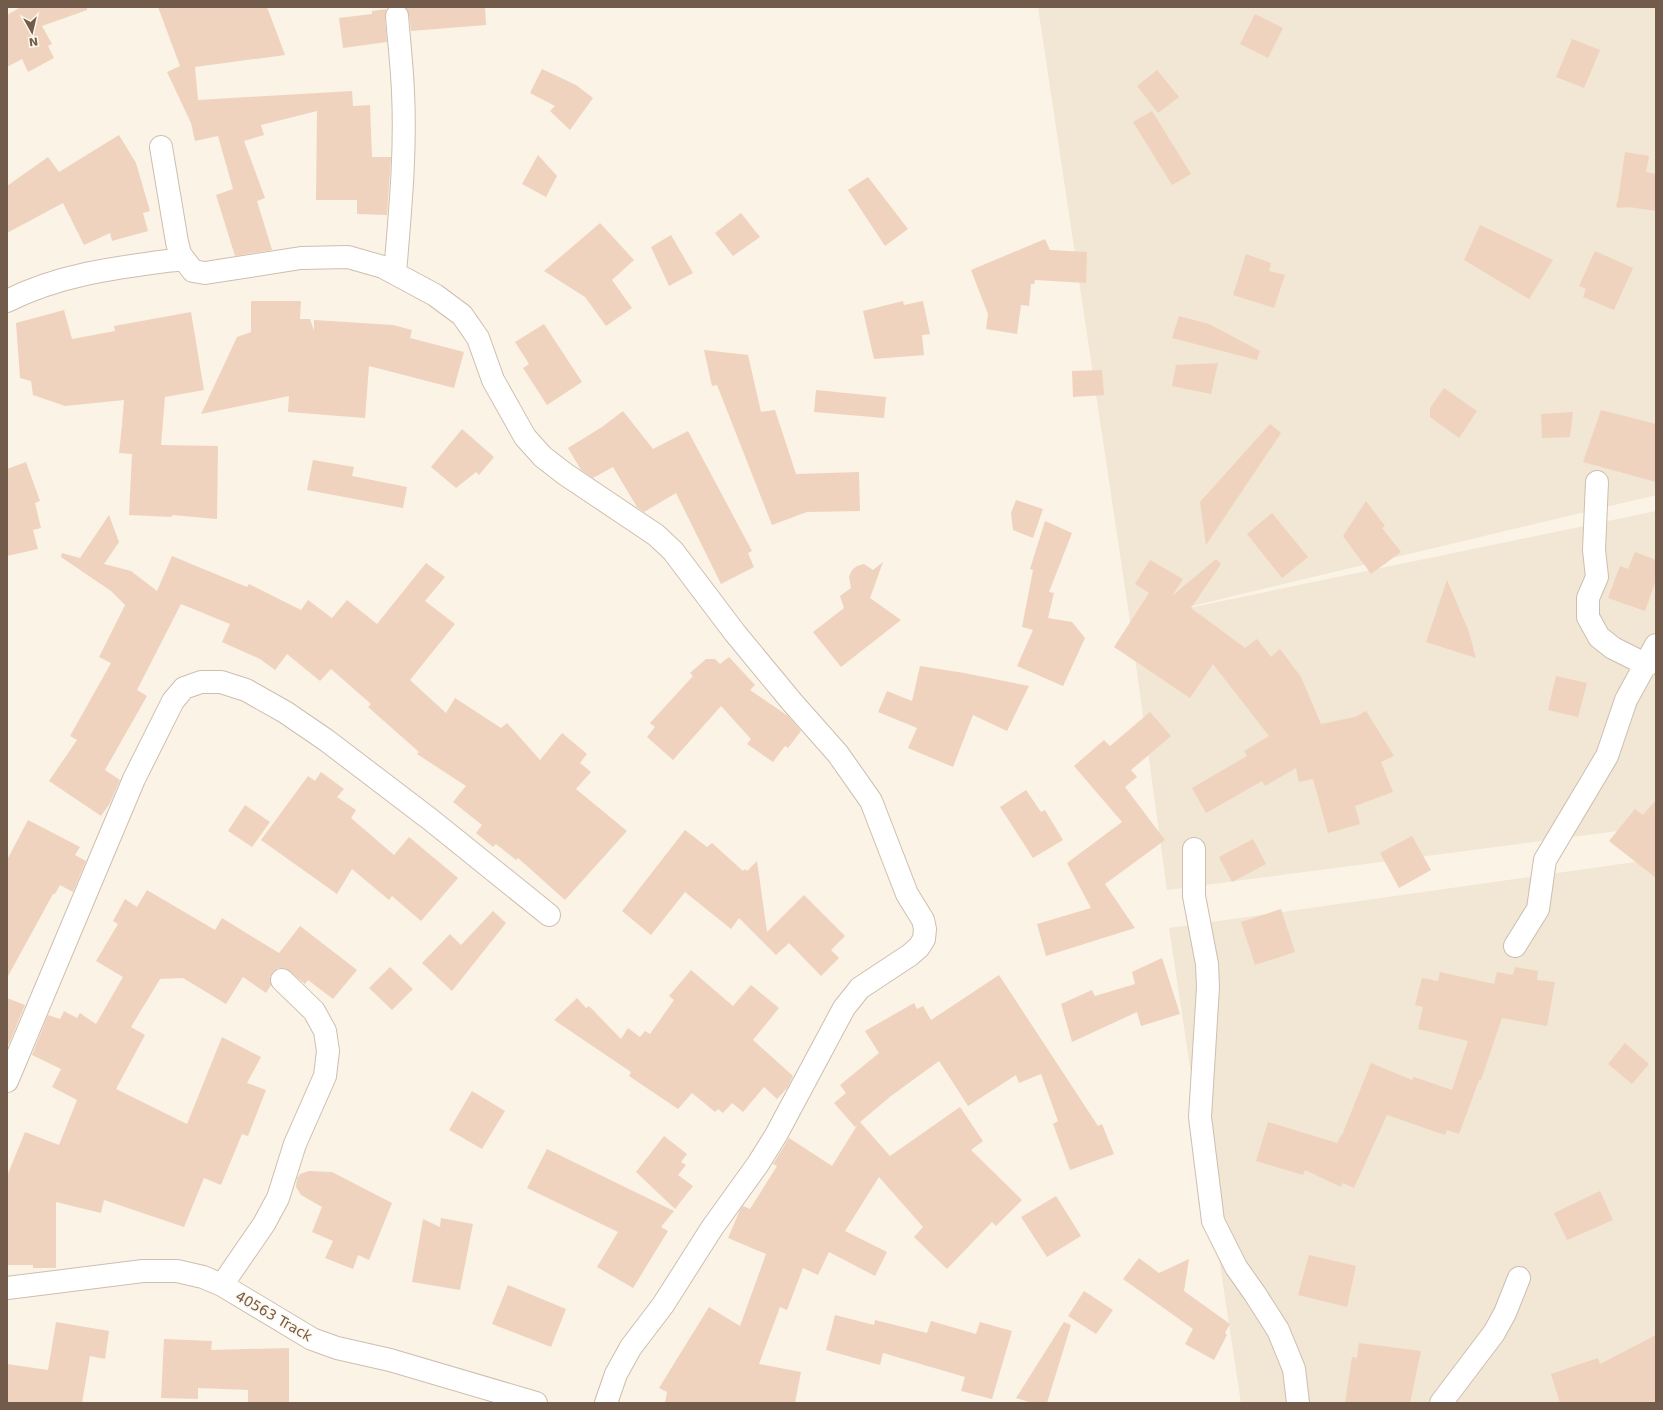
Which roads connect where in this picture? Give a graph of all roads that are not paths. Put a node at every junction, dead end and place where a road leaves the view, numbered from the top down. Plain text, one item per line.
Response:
1 (397, 16) dead end
2 (161, 147) dead end
3 (183, 259) junction
4 (395, 273) junction
5 (7, 301) edge
6 (1597, 482) dead end
7 (1656, 645) edge
8 (1647, 665) junction
9 (1194, 849) dead end
10 (549, 915) dead end
11 (1516, 946) dead end
12 (282, 980) dead end
13 (7, 1081) edge
14 (1519, 1278) dead end
15 (222, 1285) junction
16 (7, 1288) edge
17 (536, 1403) edge
18 (606, 1403) edge
19 (1298, 1403) edge
20 (1441, 1403) edge

1 - 4 street
2 - 3 street
3 - 4 street
3 - 5 street
4 - 18 street
6 - 8 street
7 - 8 street
8 - 11 street
9 - 19 street
10 - 13 street
12 - 15 street
14 - 20 street
15 - 16 street, 40563 Track
15 - 17 street, 40563 Track

